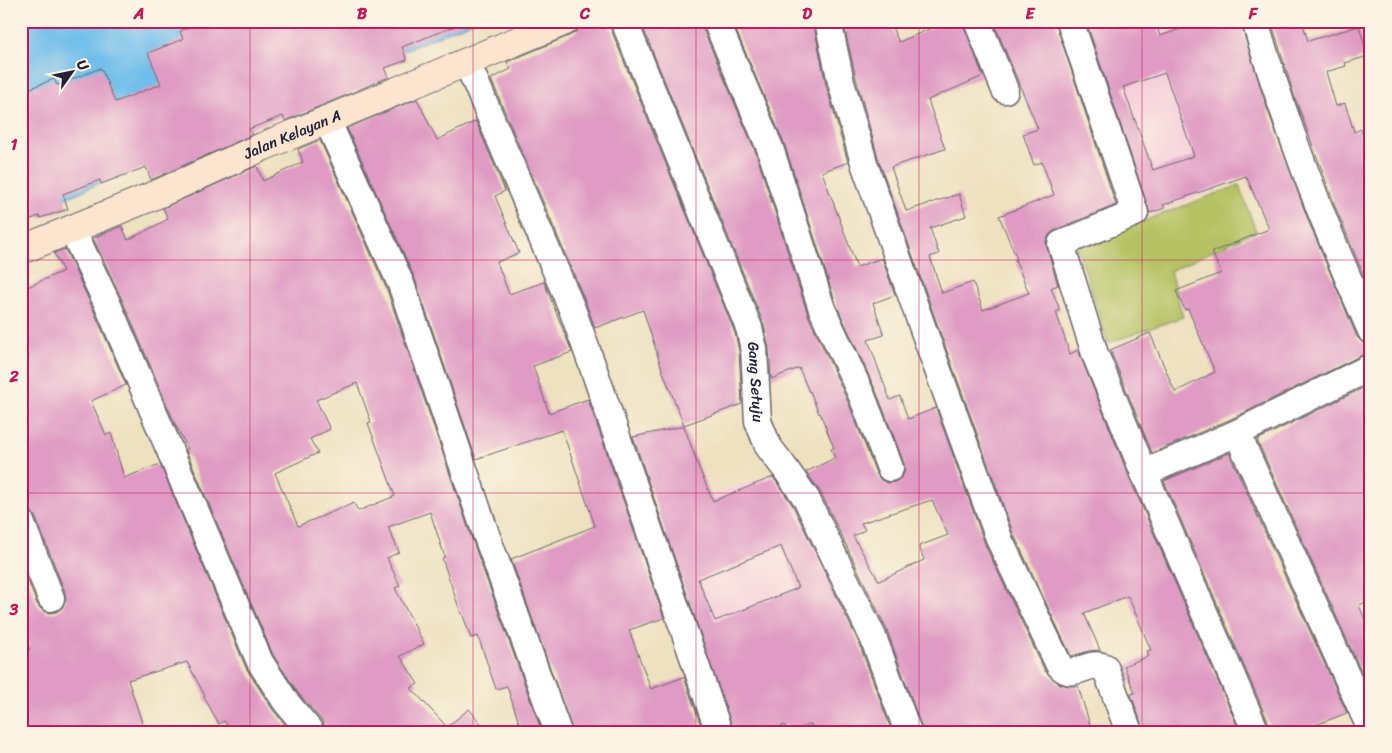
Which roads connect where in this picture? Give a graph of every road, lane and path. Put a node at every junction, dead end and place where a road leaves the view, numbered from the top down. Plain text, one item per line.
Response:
1 (565, 21) edge
2 (624, 21) edge
3 (716, 21) edge
4 (828, 21) edge
5 (977, 21) edge
6 (1070, 21) edge
7 (1255, 21) edge
8 (467, 62) junction
9 (1005, 90) dead end
10 (327, 120) junction
11 (72, 229) junction
12 (21, 250) edge
13 (1371, 331) edge
14 (1371, 367) edge
15 (1237, 433) junction
16 (890, 468) dead end
17 (1144, 473) junction
18 (21, 522) edge
19 (51, 598) dead end
20 (1371, 730) edge
21 (311, 732) edge
22 (558, 732) edge
23 (719, 732) edge
24 (908, 732) edge
25 (1129, 732) edge
26 (1256, 732) edge

1 - 8 street, Jalan Kelayan A
2 - 24 street, Gang Setuju
3 - 16 street
4 - 25 street
5 - 9 street
6 - 17 street
7 - 13 street
8 - 10 street, Jalan Kelayan A
8 - 23 street
10 - 11 street, Jalan Kelayan A
10 - 22 street
11 - 12 street, Jalan Kelayan A
11 - 21 street
14 - 15 street
15 - 17 street
15 - 20 street
17 - 26 street
18 - 19 street

